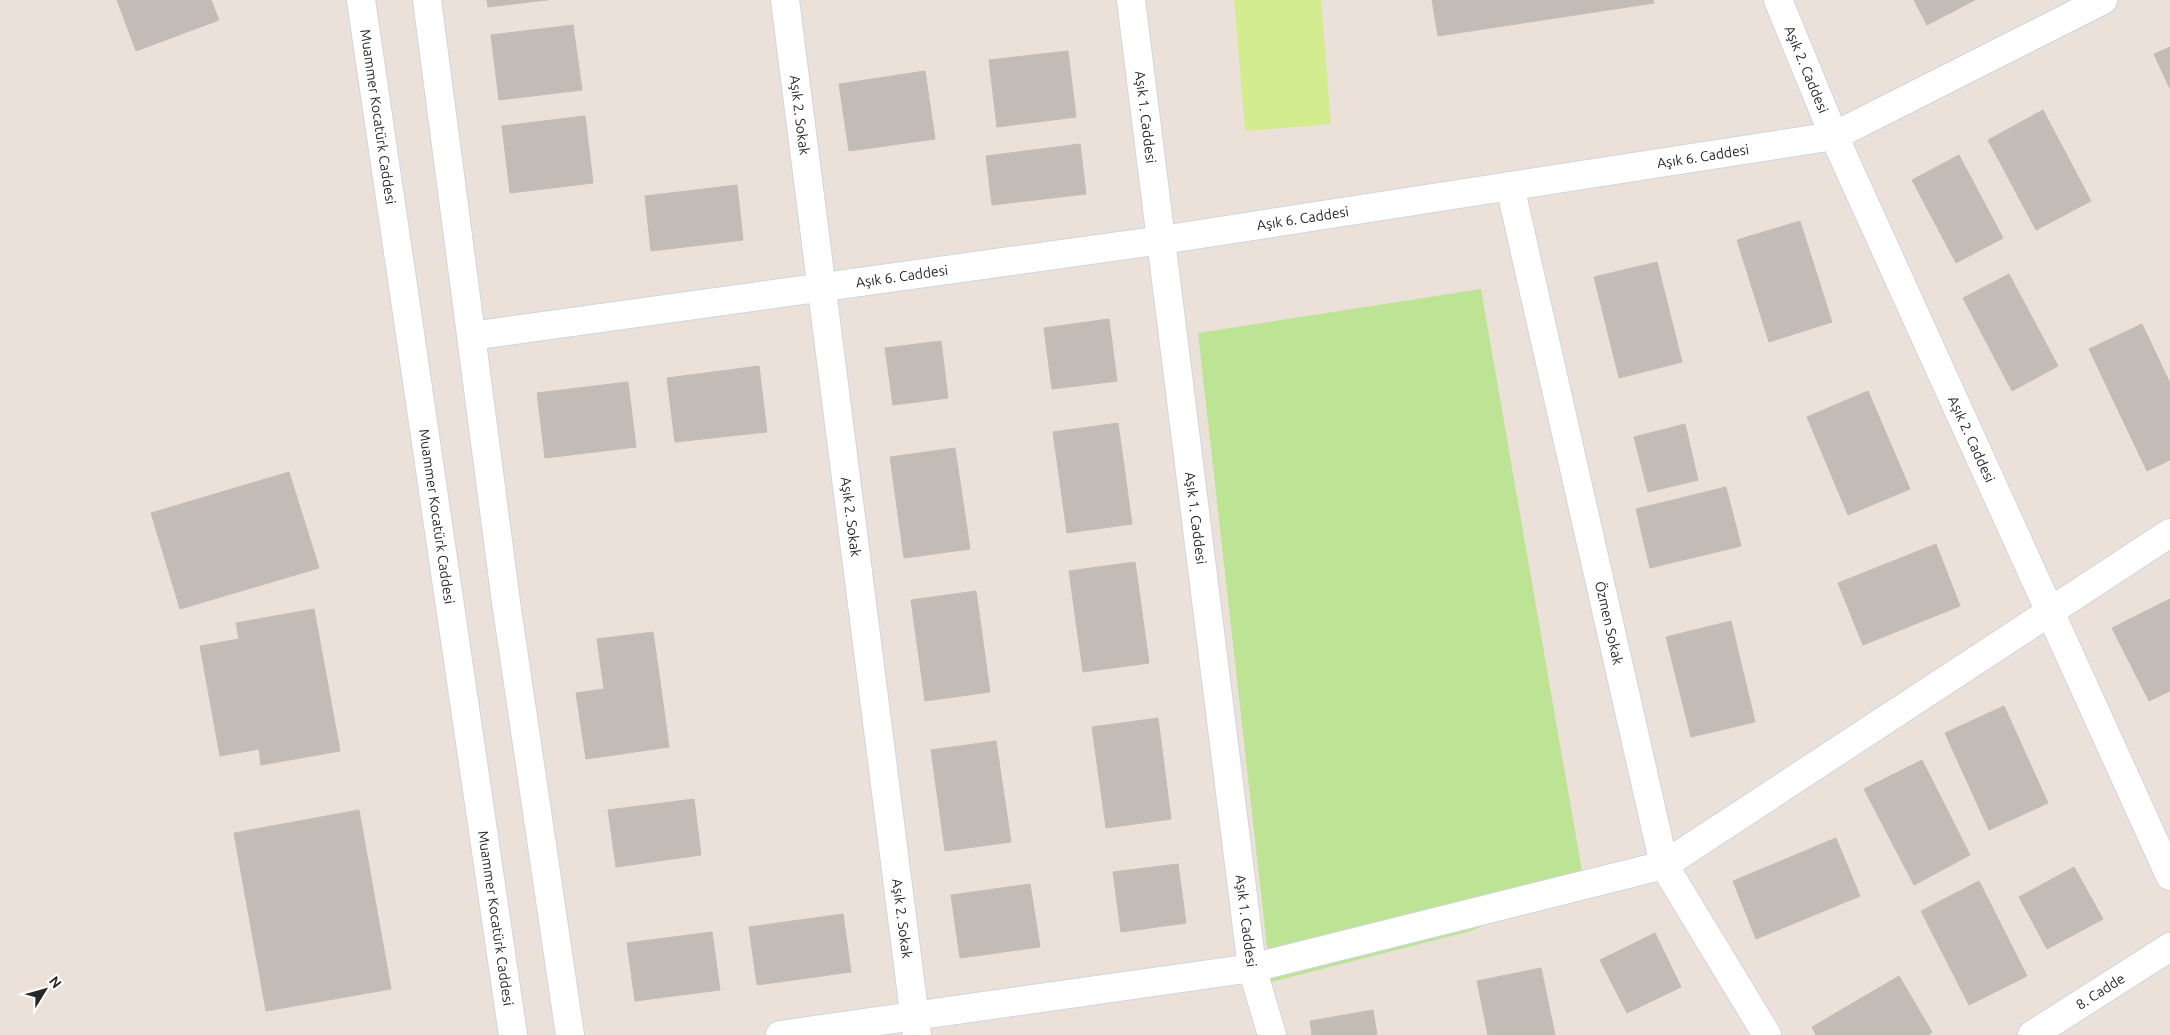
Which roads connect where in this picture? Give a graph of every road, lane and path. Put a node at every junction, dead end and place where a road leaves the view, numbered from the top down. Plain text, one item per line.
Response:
1 (361, 0) edge
2 (427, 0) edge
3 (785, 0) edge
4 (1131, 0) edge
5 (1778, 0) edge
6 (2103, 0) edge
7 (1834, 136) junction
8 (1510, 186) junction
9 (1162, 240) junction
10 (822, 287) junction
11 (471, 336) junction
12 (2170, 533) edge
13 (2050, 612) junction
14 (1664, 865) junction
15 (2170, 876) edge
16 (2170, 947) edge
17 (1252, 968) junction
18 (916, 1025) edge
19 (513, 1035) edge
20 (570, 1035) edge
21 (780, 1035) edge
22 (1272, 1035) edge
23 (1767, 1035) edge
24 (2032, 1035) edge

1 - 19 street, Muammer Kocatürk Caddesi
2 - 11 street
3 - 10 street, Aşık 2. Sokak
4 - 9 street, Aşık 1. Caddesi
5 - 7 street, Aşık 2. Caddesi
6 - 7 street, Aşık 6. Caddesi
7 - 8 street, Aşık 6. Caddesi
7 - 13 street, Aşık 2. Caddesi
8 - 9 street, Aşık 6. Caddesi
8 - 14 street, Özmen Sokak
9 - 10 street, Aşık 6. Caddesi
9 - 17 street, Aşık 1. Caddesi
10 - 11 street, Aşık 6. Caddesi
10 - 18 street, Aşık 2. Sokak
11 - 20 street
12 - 13 street
13 - 14 street
13 - 15 street, Aşık 2. Caddesi
14 - 17 street
14 - 23 street, Özmen Sokak
16 - 24 street, 8. Cadde
17 - 18 street
17 - 22 street, Aşık 1. Caddesi
18 - 21 street

